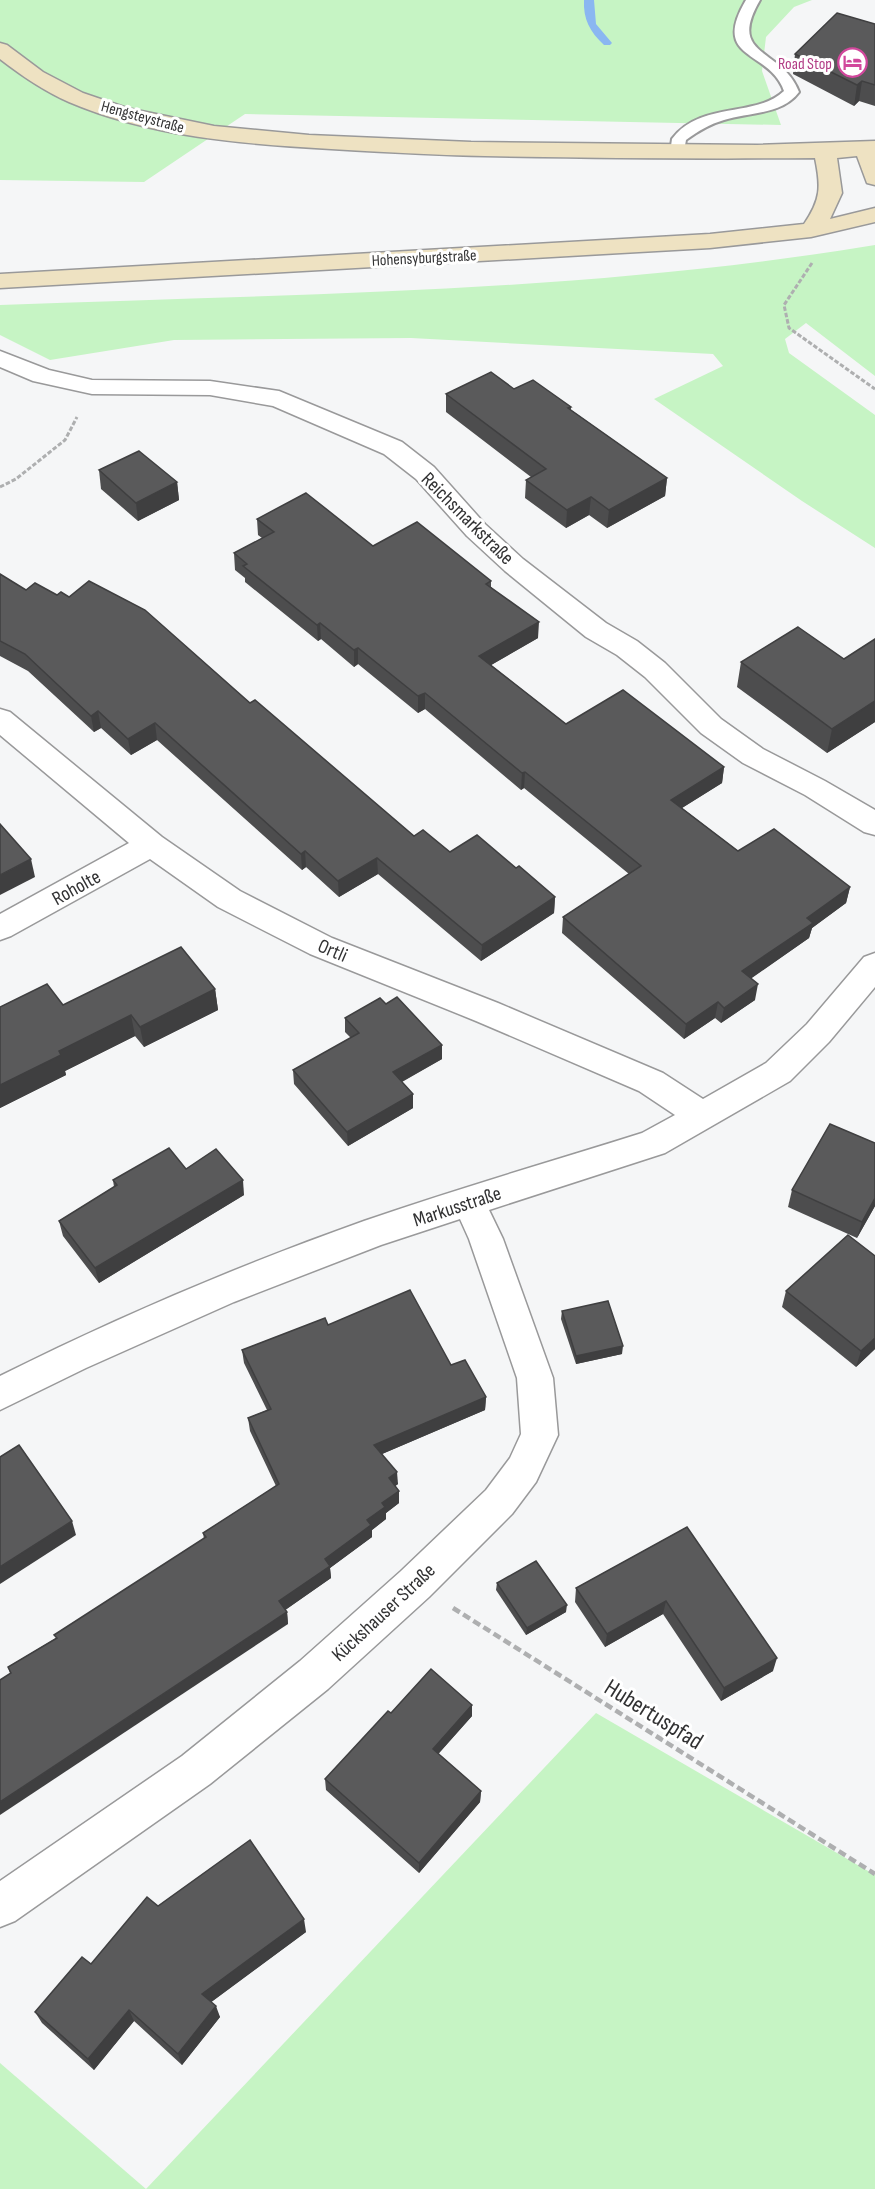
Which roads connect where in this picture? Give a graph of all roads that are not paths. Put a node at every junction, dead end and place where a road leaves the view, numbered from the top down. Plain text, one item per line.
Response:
1 (753, 0) edge
2 (0, 49) edge
3 (871, 149) edge
4 (825, 151) junction
5 (678, 153) junction
6 (875, 178) edge
7 (875, 190) edge
8 (875, 215) edge
9 (848, 223) junction
10 (811, 230) junction
11 (0, 281) edge
12 (0, 358) edge
13 (0, 719) edge
14 (875, 824) edge
15 (151, 845) junction
16 (0, 928) edge
17 (875, 965) edge
18 (703, 1116) junction
19 (469, 1203) junction
20 (0, 1394) edge
21 (0, 1906) edge

1 - 5 lane
2 - 5 street, Hengsteystraße
3 - 4 street
3 - 6 street
4 - 5 street
4 - 10 street
7 - 9 street
8 - 9 street, Hohensyburgstraße
9 - 10 street, Hohensyburgstraße
10 - 11 street, Hohensyburgstraße
12 - 14 street, Reichsmarkstraße
13 - 15 street, Ortli
15 - 16 street, Roholte
15 - 18 street, Ortli
17 - 18 street, Markusstraße
18 - 19 street, Markusstraße
19 - 20 street, Markusstraße
19 - 21 street, Kückshauser Straße

